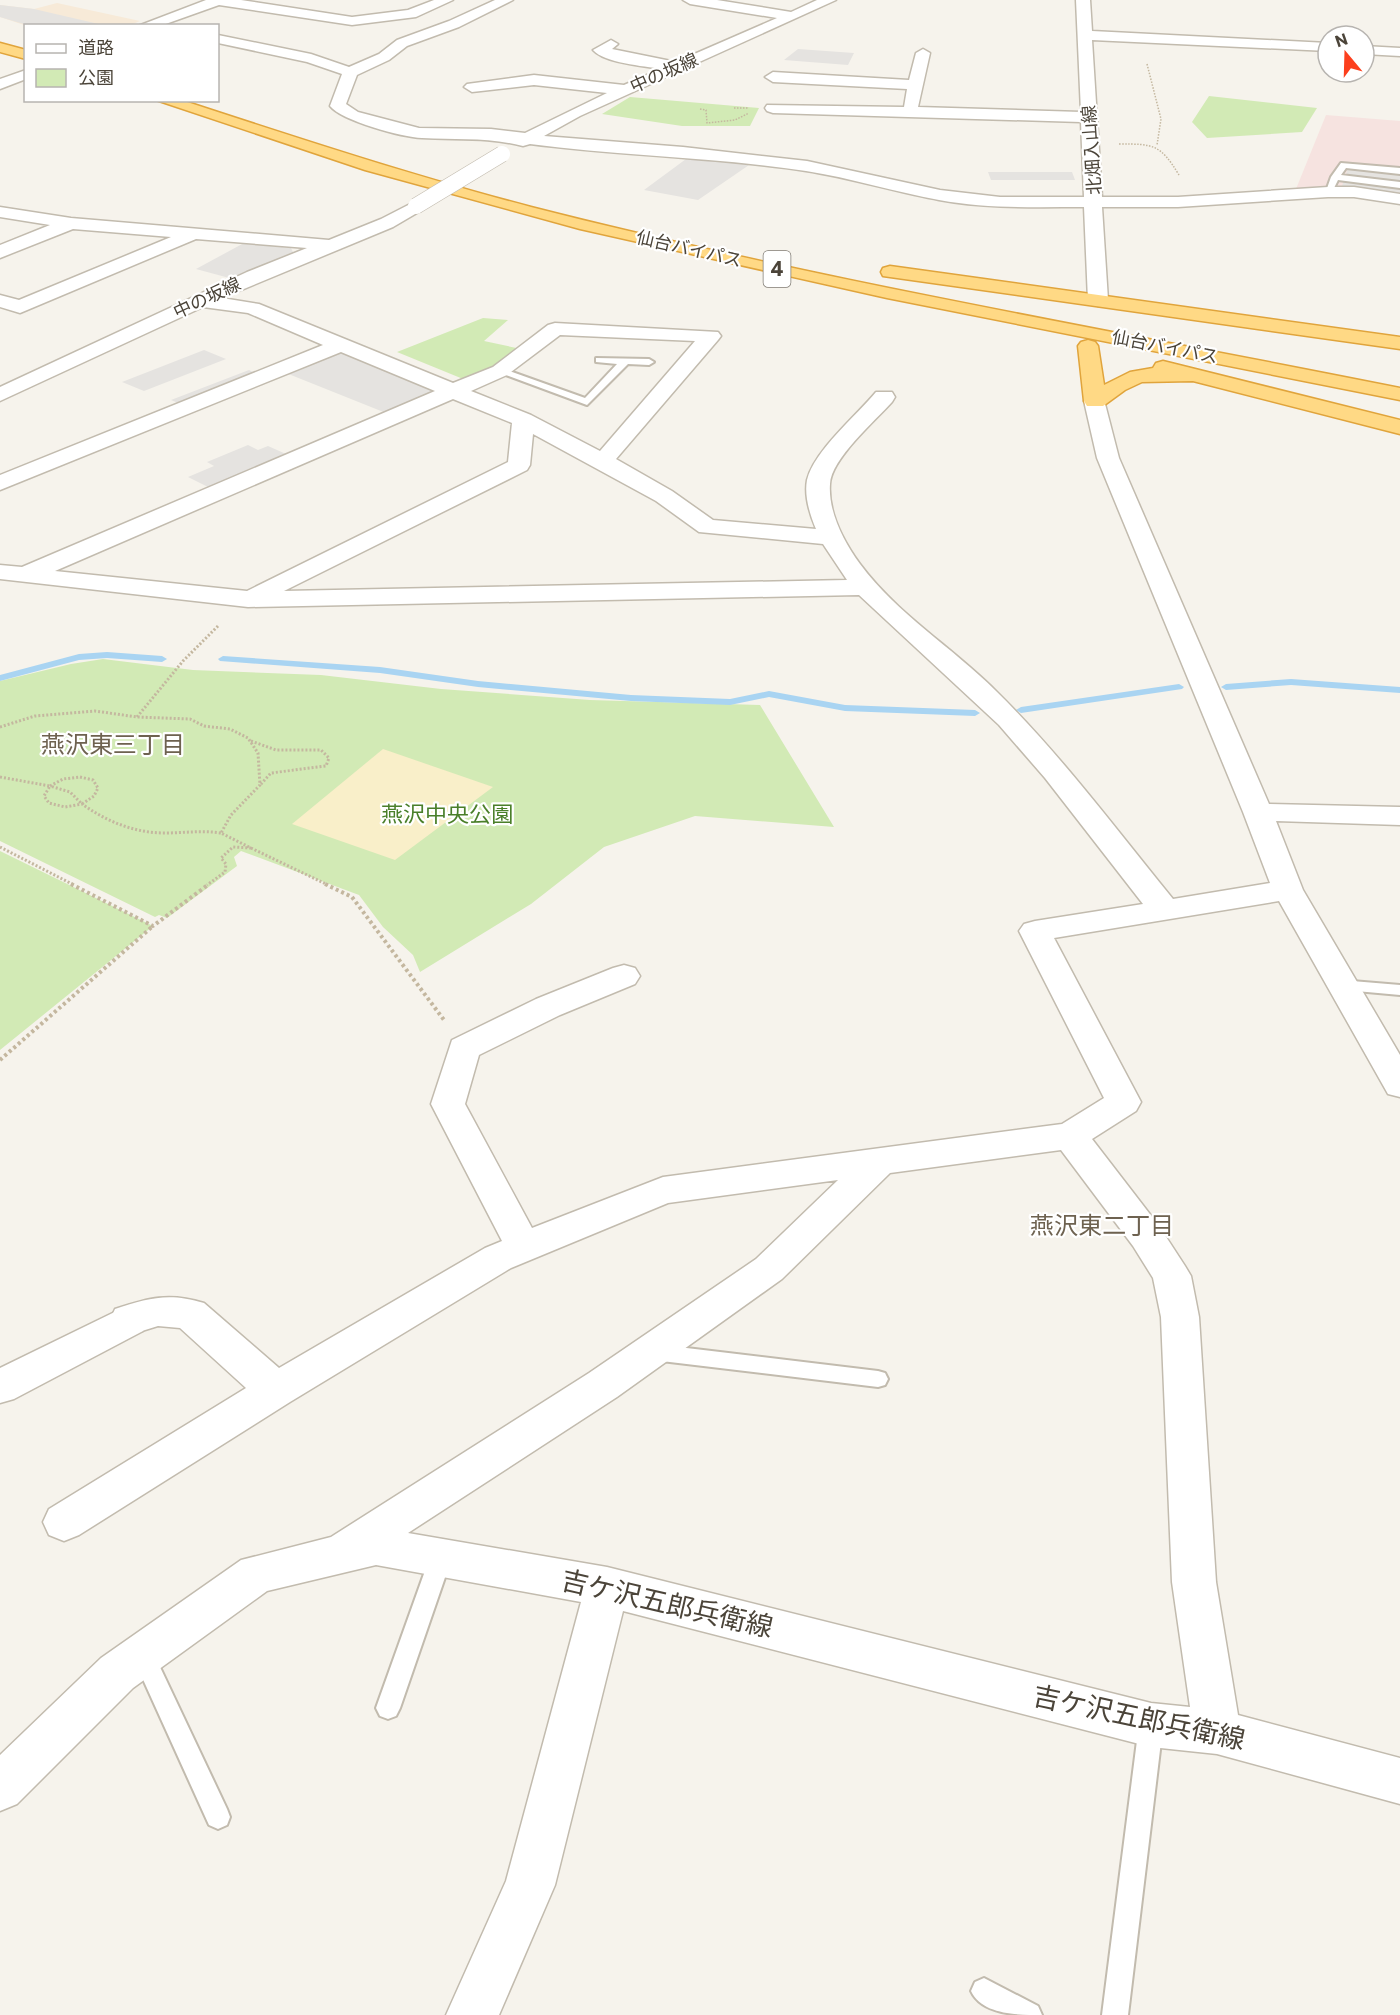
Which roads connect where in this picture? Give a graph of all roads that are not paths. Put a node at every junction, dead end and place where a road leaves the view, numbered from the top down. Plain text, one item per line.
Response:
1 (217, 0) edge
2 (327, 0) edge
3 (446, 0) edge
4 (506, 0) edge
5 (690, 0) edge
6 (829, 0) edge
7 (1083, 0) edge
8 (294, 13) junction
9 (793, 16) junction
10 (149, 24) edge
11 (1086, 35) junction
12 (219, 39) edge
13 (611, 44) dead end
14 (1316, 46) edge
15 (0, 47) edge
16 (1376, 51) edge
17 (1400, 52) edge
18 (923, 53) dead end
19 (24, 54) edge
20 (678, 67) junction
21 (350, 72) junction
22 (24, 75) edge
23 (773, 77) dead end
24 (0, 84) edge
25 (914, 85) junction
26 (472, 87) dead end
27 (626, 90) junction
28 (170, 102) edge
29 (219, 102) edge
30 (774, 108) dead end
31 (910, 113) junction
32 (1089, 117) junction
33 (529, 138) junction
34 (1400, 171) edge
35 (1332, 185) junction
36 (1400, 185) edge
37 (1400, 199) edge
38 (1095, 202) junction
39 (0, 212) edge
40 (71, 223) junction
41 (194, 234) junction
42 (332, 244) junction
43 (0, 252) edge
44 (853, 267) junction
45 (829, 280) junction
46 (1098, 300) junction
47 (200, 301) junction
48 (0, 302) edge
49 (1400, 343) edge
50 (340, 345) junction
51 (1088, 346) junction
52 (600, 360) dead end
53 (624, 362) junction
54 (649, 362) dead end
55 (500, 371) junction
56 (1205, 378) junction
57 (1400, 378) edge
58 (6, 388) edge
59 (452, 393) junction
60 (1400, 394) edge
61 (884, 397) dead end
62 (1095, 401) junction
63 (523, 420) junction
64 (1400, 427) edge
65 (603, 461) junction
66 (0, 483) edge
67 (832, 538) junction
68 (8, 571) edge
69 (865, 587) junction
70 (248, 599) junction
71 (1258, 812) junction
72 (1400, 816) edge
73 (1288, 890) junction
74 (1165, 910) junction
75 (624, 976) dead end
76 (1340, 985) junction
77 (1400, 990) edge
78 (1400, 1085) edge
79 (1070, 1136) junction
80 (879, 1162) junction
81 (524, 1248) junction
82 (650, 1352) junction
83 (879, 1379) dead end
84 (0, 1387) edge
85 (276, 1390) junction
86 (64, 1522) dead end
87 (338, 1555) junction
88 (441, 1557) junction
89 (607, 1587) junction
90 (142, 1655) junction
91 (388, 1708) dead end
92 (1151, 1725) junction
93 (1217, 1732) junction
94 (1400, 1781) edge
95 (0, 1788) edge
96 (218, 1817) dead end
97 (984, 1991) dead end
98 (472, 2015) edge
99 (1029, 2015) edge
100 (1115, 2015) edge

1 - 8 street
1 - 10 street
2 - 8 street
3 - 8 street
4 - 21 street
5 - 9 street
6 - 9 street, 中の坂線
7 - 11 street, 北畑入山線
9 - 20 street, 中の坂線
11 - 14 street
11 - 32 street, 北畑入山線
12 - 21 street
13 - 20 street
15 - 19 highway
16 - 17 street
18 - 25 street
20 - 27 street, 中の坂線
21 - 33 street
22 - 24 street
23 - 25 street
25 - 31 street
26 - 27 street
27 - 33 street, 中の坂線
28 - 45 highway, 仙台バイパス / 4
29 - 44 highway, 仙台バイパス / 4
30 - 31 street
31 - 32 street
32 - 38 street, 北畑入山線
33 - 38 street
33 - 42 street, 中の坂線, bridge
34 - 35 lane
35 - 36 lane
35 - 37 street
35 - 38 street
38 - 46 street, 北畑入山線
39 - 40 street
40 - 41 street
40 - 43 street
41 - 42 street
41 - 48 street
42 - 47 street, 中の坂線
44 - 46 highway
44 - 57 highway, 仙台バイパス / 4
45 - 51 highway
45 - 60 highway, 仙台バイパス / 4
46 - 49 highway
47 - 50 street
47 - 58 street, 中の坂線
50 - 59 street
50 - 66 street
51 - 56 highway
51 - 62 highway
52 - 53 lane
53 - 54 lane
53 - 55 lane
55 - 59 street
55 - 65 street
56 - 62 highway
56 - 64 highway
59 - 63 street
59 - 68 street
61 - 67 street
62 - 71 street
63 - 65 street
63 - 70 street
65 - 67 street
67 - 69 street
68 - 70 street
69 - 70 street
69 - 74 street
71 - 72 street
71 - 73 street
73 - 74 street
73 - 76 street
74 - 79 street
75 - 81 street
76 - 77 lane
76 - 78 street
79 - 80 street
79 - 93 street
80 - 81 street
80 - 82 street
81 - 85 street
82 - 83 lane
82 - 87 street
84 - 85 street
85 - 86 street
87 - 88 street, 吉ケ沢五郎兵衛線
87 - 90 street, 吉ケ沢五郎兵衛線
88 - 89 street, 吉ケ沢五郎兵衛線
88 - 91 lane
89 - 92 street, 吉ケ沢五郎兵衛線
89 - 98 street
90 - 95 street, 吉ケ沢五郎兵衛線
90 - 96 lane
92 - 93 street, 吉ケ沢五郎兵衛線
92 - 100 lane
93 - 94 street, 吉ケ沢五郎兵衛線
97 - 99 lane

